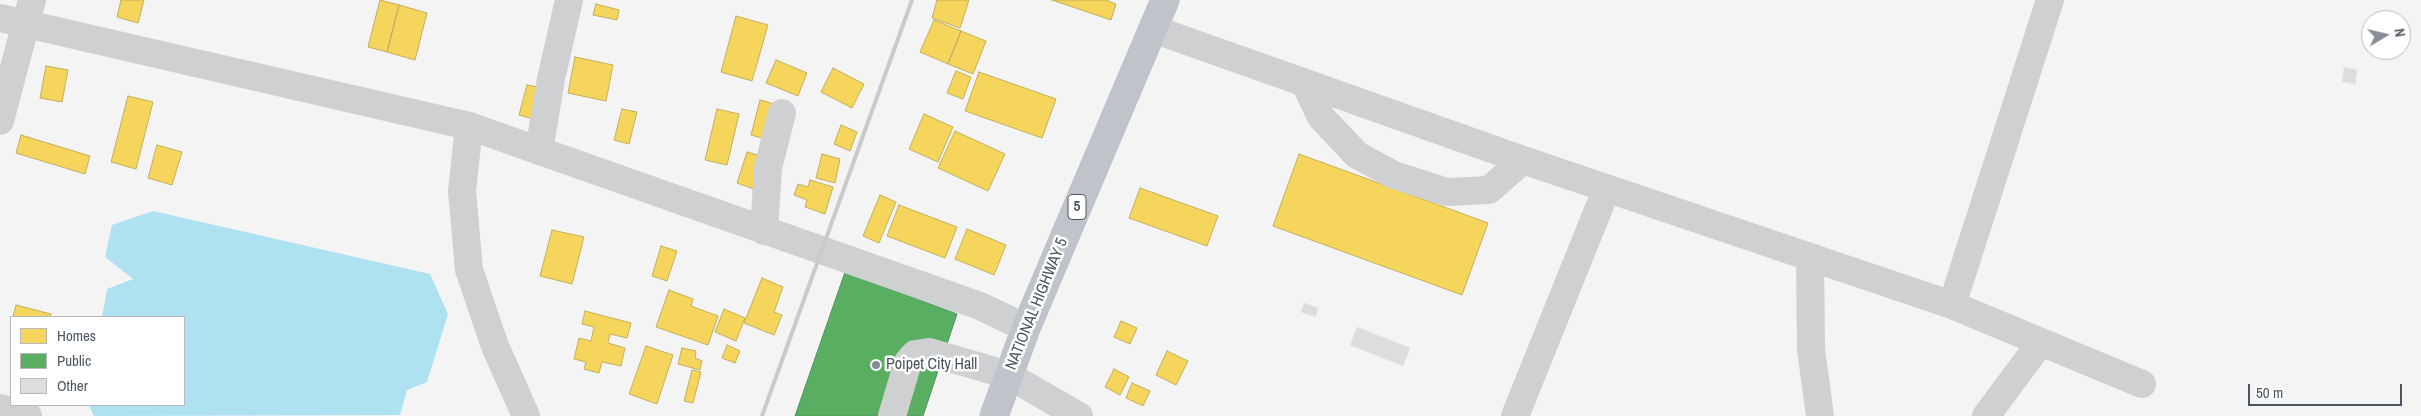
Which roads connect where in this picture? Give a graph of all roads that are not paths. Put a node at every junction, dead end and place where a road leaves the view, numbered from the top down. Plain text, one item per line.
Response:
1 (569, 0) edge
2 (1165, 0) edge
3 (2050, 0) edge
4 (19, 14) edge
5 (1153, 29) junction
6 (1305, 83) junction
7 (782, 113) dead end
8 (0, 121) edge
9 (469, 126) junction
10 (539, 151) junction
11 (1523, 160) junction
12 (1607, 188) junction
13 (764, 231) junction
14 (1810, 257) junction
15 (1952, 305) junction
16 (1026, 328) junction
17 (2041, 342) junction
18 (1008, 374) junction
19 (2142, 384) dead end
20 (0, 408) edge
21 (28, 416) edge
22 (526, 416) edge
23 (892, 416) edge
24 (994, 416) edge
25 (1079, 416) edge
26 (1515, 416) edge
27 (1820, 416) edge
28 (1986, 416) edge

1 - 10 street
2 - 5 highway, NATIONAL HIGHWAY 5 / 5
3 - 15 street
4 - 8 street
4 - 9 street
5 - 6 street
5 - 16 highway, NATIONAL HIGHWAY 5 / 5
6 - 11 street
6 - 11 street
7 - 13 street
9 - 10 street
9 - 22 street
10 - 13 street
11 - 12 street
12 - 14 street
12 - 26 street
13 - 16 street
14 - 15 street
14 - 27 street
15 - 17 street
16 - 18 highway, NATIONAL HIGHWAY 5 / 5
17 - 19 street
17 - 28 street
18 - 23 street
18 - 24 highway, NATIONAL HIGHWAY 5 / 5
18 - 25 street
20 - 21 street

